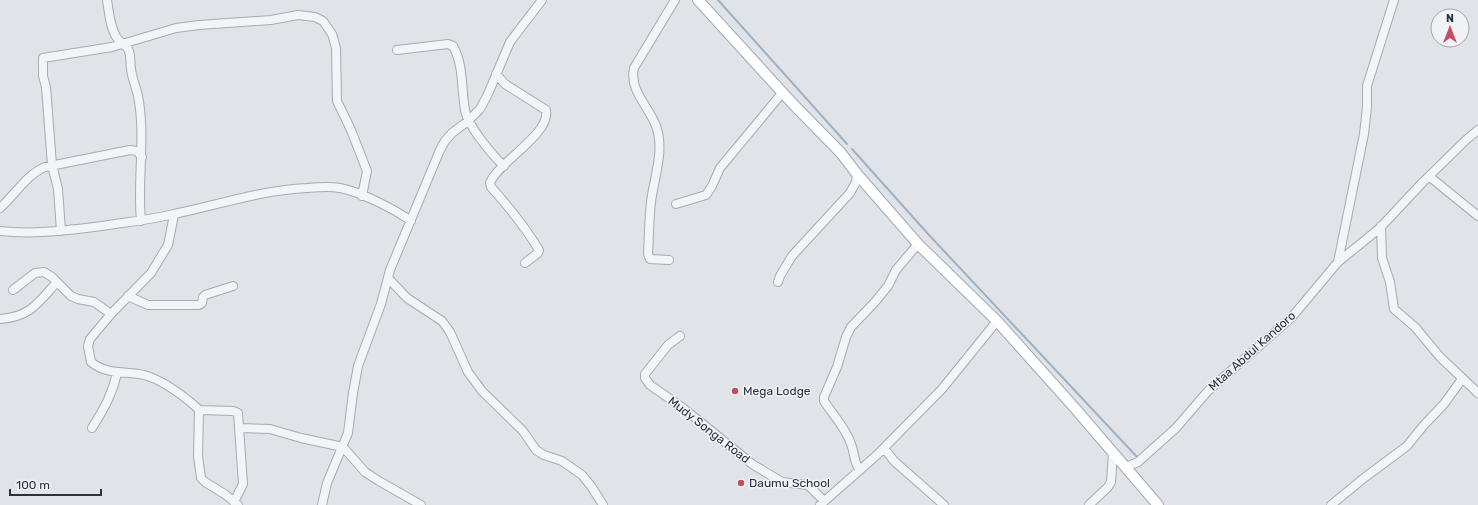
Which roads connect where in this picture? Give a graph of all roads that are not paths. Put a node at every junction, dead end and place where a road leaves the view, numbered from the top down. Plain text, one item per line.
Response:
1 (107, 0) edge
2 (542, 0) edge
3 (675, 0) edge
4 (698, 0) edge
5 (1394, 0) edge
6 (117, 39) junction
7 (124, 44) junction
8 (112, 47) junction
9 (397, 50) dead end
10 (496, 74) junction
11 (783, 92) junction
12 (468, 121) junction
13 (1478, 130) edge
14 (142, 157) junction
15 (52, 165) junction
16 (504, 166) junction
17 (857, 174) junction
18 (1430, 177) junction
19 (362, 196) junction
20 (676, 204) dead end
21 (0, 208) edge
22 (414, 210) junction
23 (397, 211) junction
24 (174, 215) junction
25 (1478, 216) edge
26 (141, 220) junction
27 (411, 221) junction
28 (1381, 226) junction
29 (0, 231) edge
30 (61, 231) junction
31 (918, 244) junction
32 (669, 260) dead end
33 (1338, 262) junction
34 (525, 264) dead end
35 (388, 278) junction
36 (57, 282) junction
37 (778, 282) dead end
38 (232, 286) dead end
39 (13, 290) dead end
40 (128, 296) junction
41 (111, 314) junction
42 (0, 320) edge
43 (997, 321) junction
44 (680, 336) dead end
45 (117, 373) junction
46 (1462, 379) junction
47 (1478, 393) edge
48 (199, 410) junction
49 (92, 428) dead end
50 (239, 428) junction
51 (343, 447) junction
52 (884, 448) junction
53 (1113, 453) junction
54 (1126, 467) junction
55 (860, 470) junction
56 (825, 502) edge
57 (236, 503) edge
58 (322, 505) edge
59 (420, 505) edge
60 (602, 505) edge
61 (944, 505) edge
62 (1089, 505) edge
63 (1157, 505) edge
64 (1331, 505) edge

1 - 6 street
2 - 10 street
3 - 32 street
4 - 11 main road
5 - 33 street
6 - 7 street
6 - 8 street
7 - 8 street
7 - 14 street
7 - 19 street
8 - 15 street
9 - 12 street
10 - 12 street
10 - 16 street
11 - 17 main road
11 - 20 street
12 - 16 street
12 - 22 street
13 - 18 street, Mtaa Abdul Kandoro
14 - 15 street
14 - 26 street
15 - 21 street
15 - 30 street
16 - 34 street
17 - 31 main road
17 - 37 street
18 - 25 street
18 - 28 street, Mtaa Abdul Kandoro
19 - 23 street
19 - 24 street
22 - 23 street
22 - 27 street
23 - 27 street
24 - 26 street
24 - 40 street
26 - 30 street
27 - 35 street
28 - 33 street, Mtaa Abdul Kandoro
28 - 46 street
29 - 30 street
31 - 43 main road
31 - 55 street
33 - 54 street, Mtaa Abdul Kandoro
35 - 51 street
35 - 60 street
36 - 39 street
36 - 41 street
36 - 42 street
38 - 40 street
40 - 41 street
41 - 45 street
43 - 52 street
43 - 53 main road
44 - 56 street, Mudy Songa Road
45 - 48 street
45 - 49 street
46 - 47 street
46 - 64 street
48 - 50 street
48 - 57 street
50 - 51 street
50 - 57 street
51 - 58 street
51 - 59 street
52 - 55 street
52 - 61 street
53 - 54 main road
53 - 62 street
54 - 63 main road
55 - 56 street

